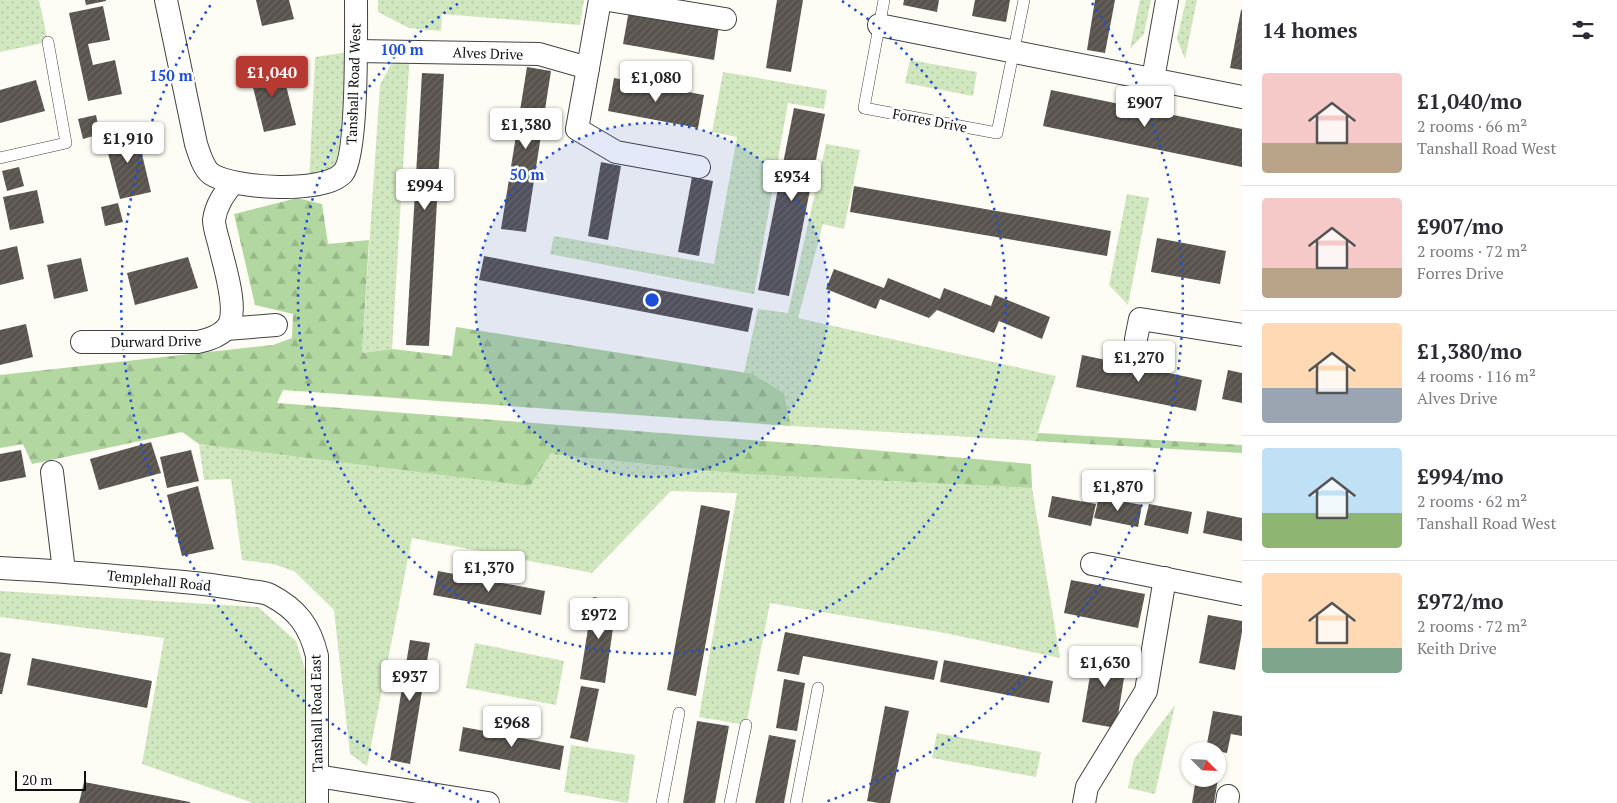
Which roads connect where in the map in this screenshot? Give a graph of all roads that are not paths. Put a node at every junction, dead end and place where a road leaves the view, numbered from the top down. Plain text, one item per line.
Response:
1 (166, 0) edge
2 (356, 0) edge
3 (600, 0) edge
4 (608, 0) edge
5 (884, 0) edge
6 (1024, 0) edge
7 (1167, 0) edge
8 (724, 19) dead end
9 (879, 25) junction
10 (48, 42) dead end
11 (356, 50) junction
12 (1014, 52) junction
13 (588, 68) junction
14 (1153, 79) junction
15 (1242, 97) edge
16 (0, 158) edge
17 (699, 167) dead end
18 (233, 183) junction
19 (276, 325) dead end
20 (226, 329) junction
21 (1242, 335) edge
22 (1136, 339) dead end
23 (82, 342) dead end
24 (52, 472) dead end
25 (1092, 564) dead end
26 (0, 568) edge
27 (64, 570) junction
28 (1165, 578) junction
29 (1242, 594) edge
30 (307, 625) joint
31 (818, 688) dead end
32 (680, 713) dead end
33 (746, 725) dead end
34 (317, 776) junction
35 (317, 803) edge
36 (488, 803) edge
37 (662, 803) edge
38 (730, 803) edge
39 (796, 803) edge
40 (1084, 803) edge

1 - 18 street
2 - 11 street, Tanshall Road West
3 - 13 street
4 - 8 street
5 - 9 lane, Forres Drive
6 - 12 lane, Forres Drive
7 - 14 street
9 - 12 street
9 - 12 lane, Forres Drive
10 - 16 lane
11 - 13 street, Alves Drive
11 - 18 street, Tanshall Road West
12 - 14 street
13 - 17 street
14 - 15 street
18 - 20 street
19 - 20 street, Durward Drive
20 - 23 street, Durward Drive
21 - 22 street
24 - 27 street
25 - 28 street
26 - 27 street, Templehall Road
27 - 30 street, Templehall Road
28 - 29 street
28 - 40 street
30 - 34 street, Tanshall Road East
31 - 39 lane
32 - 37 lane
33 - 38 lane
34 - 35 street, Tanshall Road East
34 - 36 street

